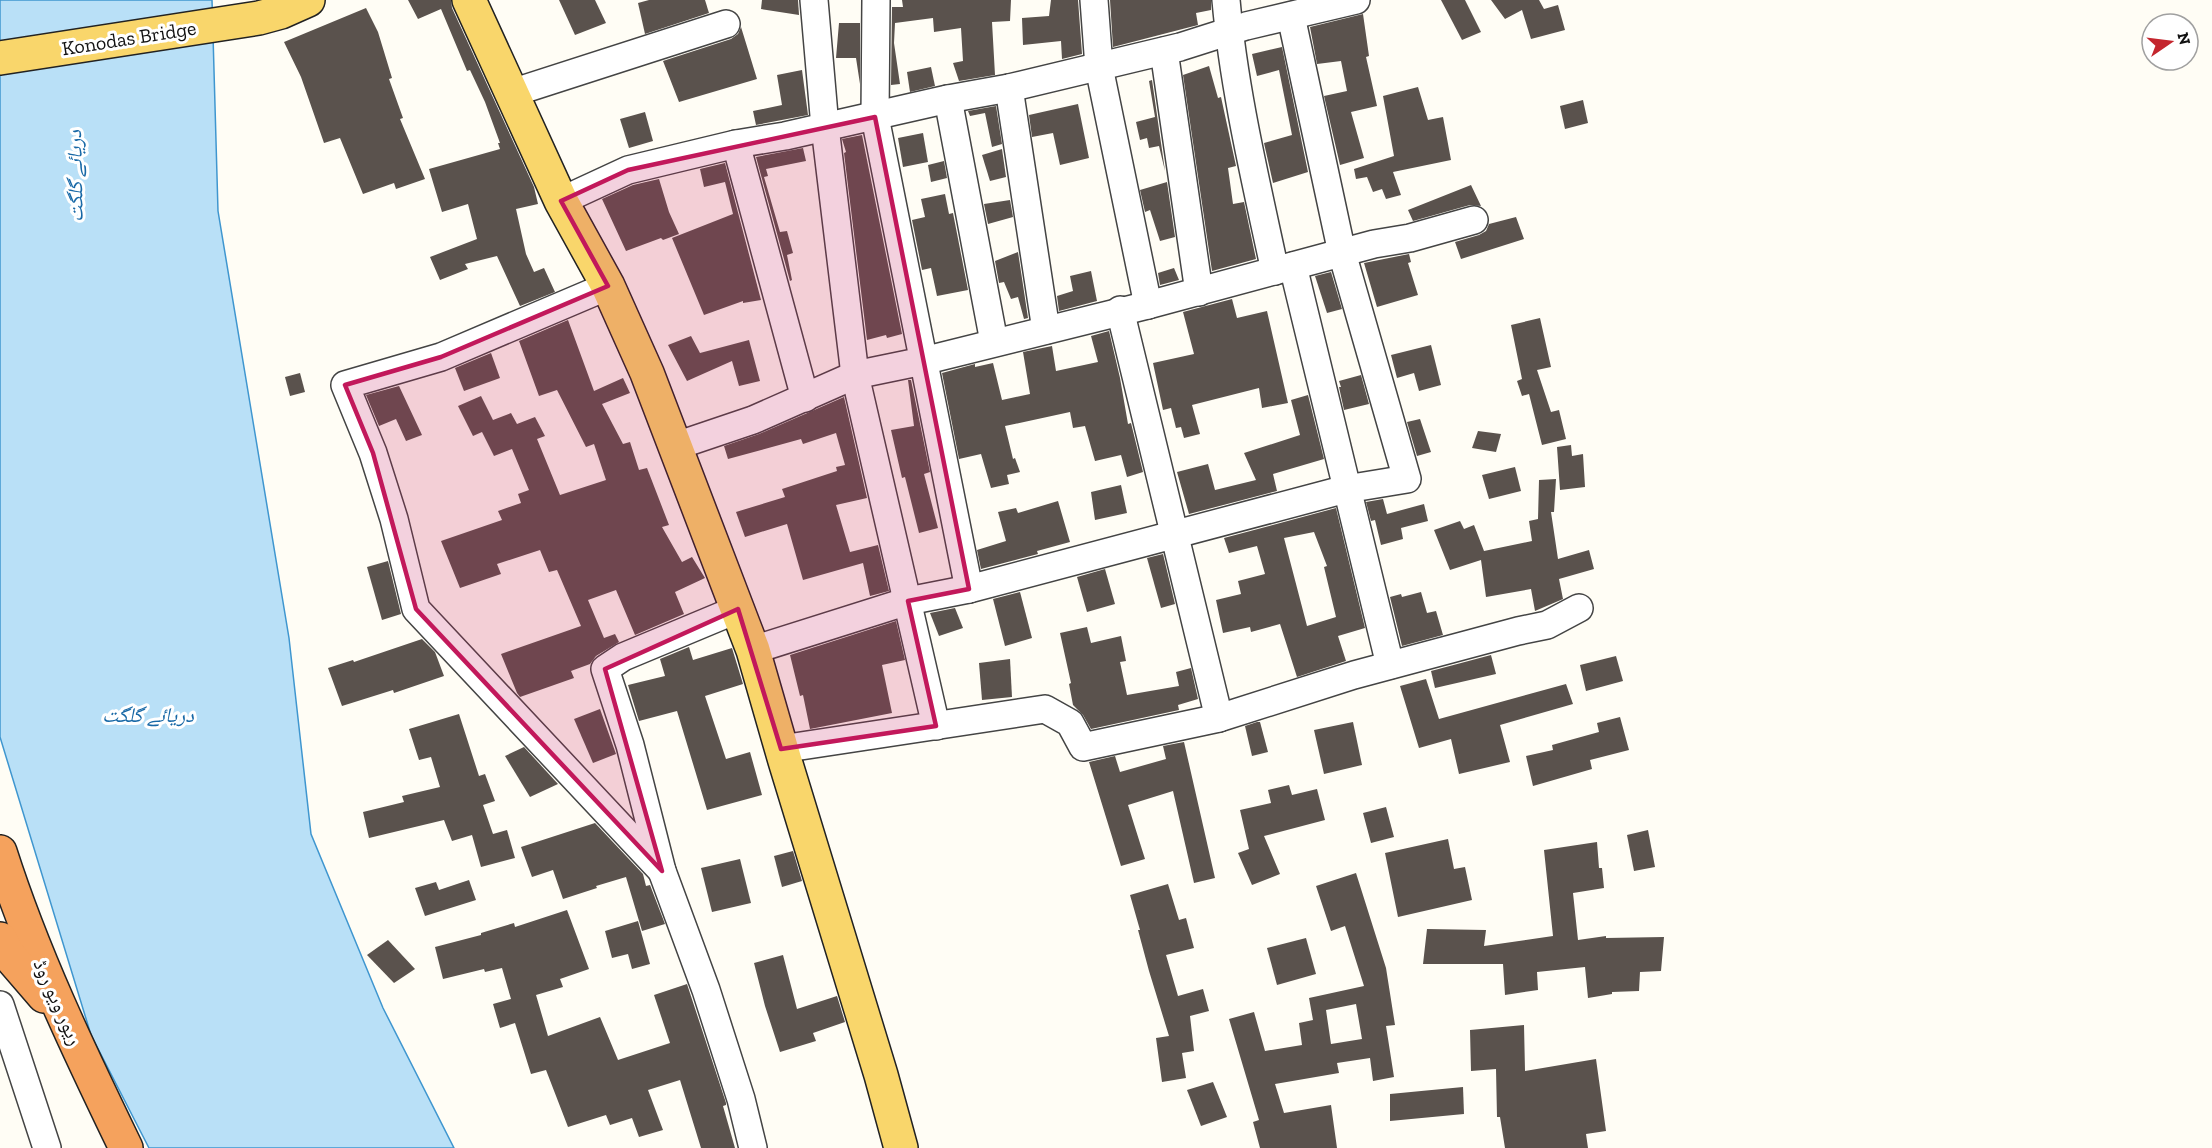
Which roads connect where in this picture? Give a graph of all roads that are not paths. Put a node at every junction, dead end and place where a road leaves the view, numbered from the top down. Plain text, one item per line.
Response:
1 (308, 0) edge
2 (469, 0) edge
3 (814, 0) edge
4 (876, 0) edge
5 (1094, 0) edge
6 (1226, 0) edge
7 (1356, 0) edge
8 (1291, 16) junction
9 (726, 24) dead end
10 (1229, 32) junction
11 (1164, 51) junction
12 (0, 58) edge
13 (1099, 67) junction
14 (1009, 88) junction
15 (512, 93) junction
16 (948, 99) junction
17 (875, 117) junction
18 (825, 127) junction
19 (736, 144) junction
20 (561, 201) junction
21 (1474, 220) dead end
22 (1342, 253) junction
23 (1284, 269) junction
24 (608, 286) junction
25 (1199, 292) junction
26 (1148, 305) junction
27 (1120, 310) junction
28 (1046, 330) junction
29 (994, 342) junction
30 (922, 361) junction
31 (855, 375) junction
32 (805, 398) junction
33 (676, 446) junction
34 (1346, 489) junction
35 (1175, 535) junction
36 (969, 589) junction
37 (908, 601) junction
38 (1579, 608) dead end
39 (738, 609) junction
40 (753, 650) junction
41 (1390, 665) junction
42 (1219, 718) junction
43 (936, 726) junction
44 (782, 749) junction
45 (0, 852) edge
46 (662, 871) junction
47 (0, 939) edge
48 (0, 1005) edge
49 (62, 1015) junction
50 (47, 1148) edge
51 (126, 1148) edge
52 (753, 1148) edge
53 (901, 1148) edge

1 - 12 main road, Konodas Bridge
2 - 15 main road
3 - 18 street
4 - 17 street
5 - 13 street
6 - 10 street
7 - 8 street
8 - 10 street
8 - 22 street
9 - 15 street
10 - 11 street
10 - 23 street
11 - 13 street
11 - 25 street
13 - 14 street
13 - 26 street
14 - 16 street
14 - 28 street
15 - 20 main road
16 - 17 street
16 - 29 street
17 - 18 street
17 - 30 street
18 - 19 street
18 - 31 street
19 - 20 street
19 - 32 street
20 - 24 main road
21 - 22 street
22 - 23 street
22 - 34 street
23 - 25 street
23 - 34 street
24 - 33 main road
24 - 46 street
25 - 26 street
26 - 27 street
27 - 28 street
27 - 35 street
28 - 29 street
29 - 30 street
30 - 31 street
30 - 36 street
31 - 32 street
31 - 37 street
32 - 33 street
33 - 39 main road
34 - 35 street
34 - 41 street
35 - 36 street
35 - 42 street
36 - 37 street
37 - 40 street
37 - 43 street
38 - 41 street
39 - 40 main road
39 - 46 street
40 - 44 main road
41 - 42 street
42 - 43 street
43 - 44 street
44 - 53 main road
45 - 49 highway, ریور ویو روڈ
46 - 52 street
47 - 49 highway
48 - 50 street
49 - 51 highway, ریور ویو روڈ

